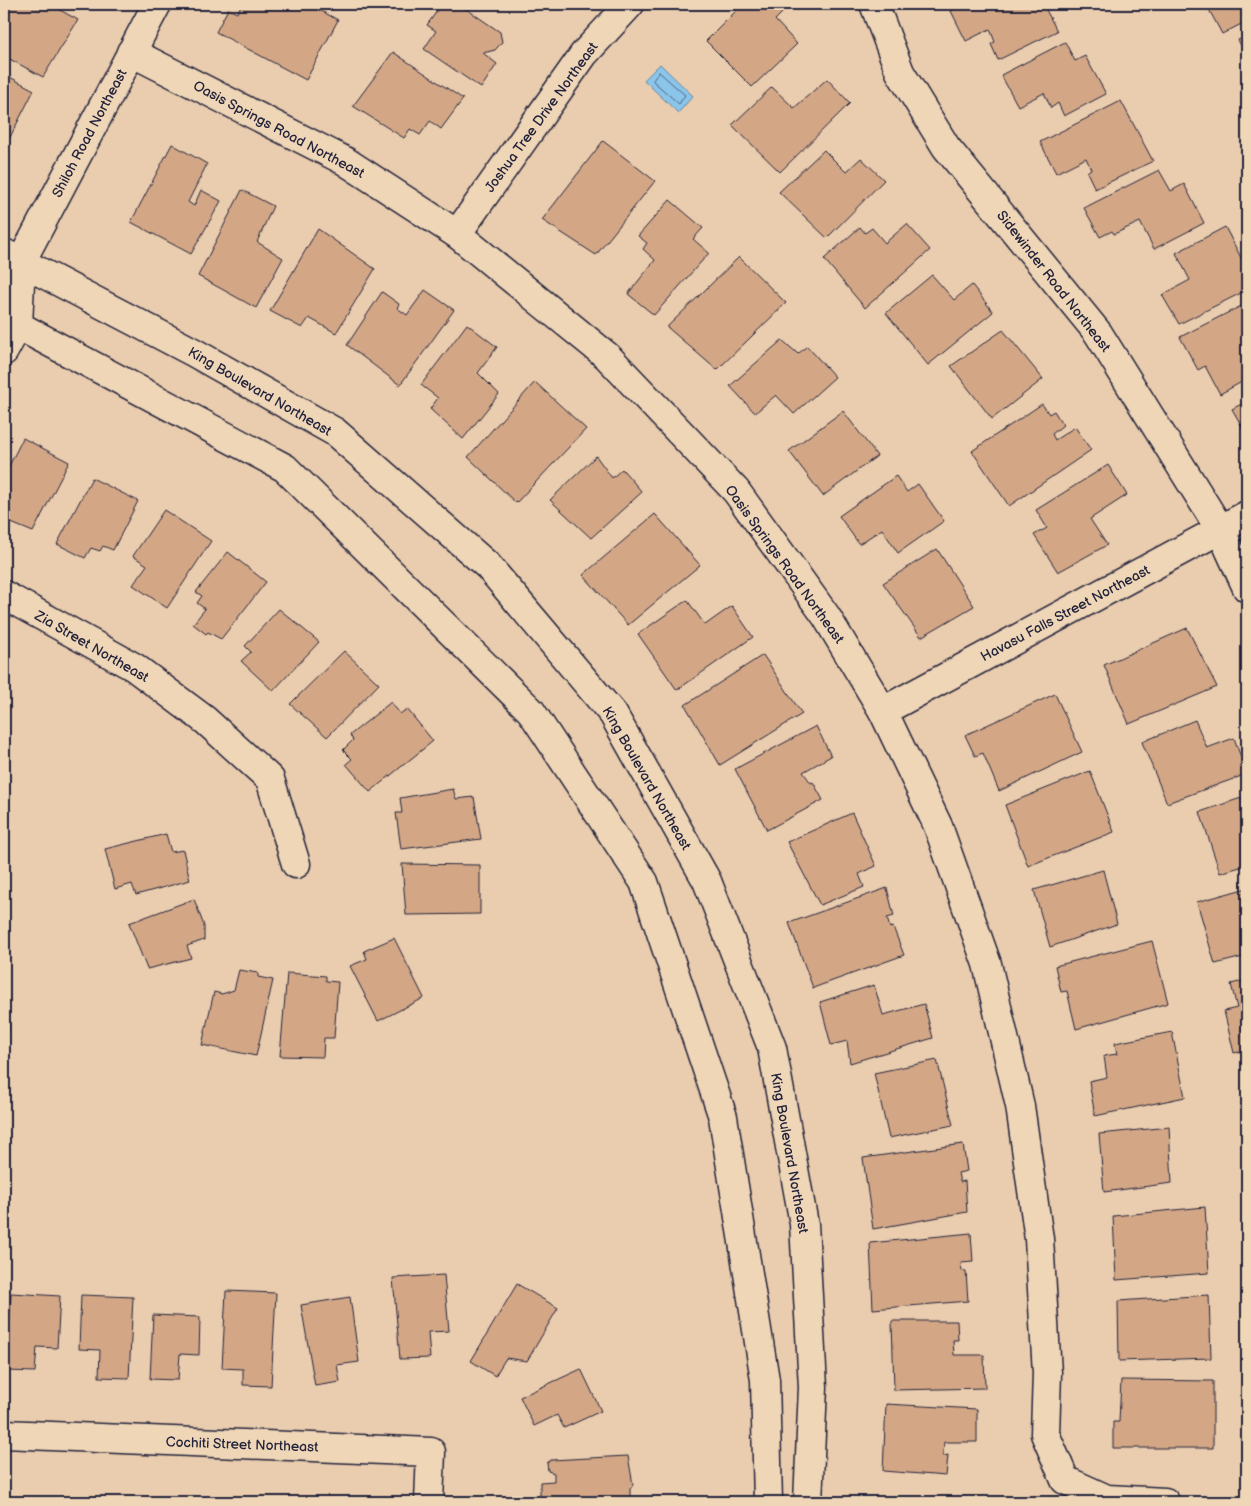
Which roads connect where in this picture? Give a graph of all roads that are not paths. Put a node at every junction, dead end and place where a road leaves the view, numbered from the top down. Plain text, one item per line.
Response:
1 (156, 4) edge
2 (630, 4) edge
3 (874, 4) edge
4 (131, 52) junction
5 (457, 234) junction
6 (10, 263) edge
7 (11, 322) edge
8 (4, 351) edge
9 (1247, 515) edge
10 (1220, 529) junction
11 (1247, 588) edge
12 (4, 596) edge
13 (883, 711) junction
14 (296, 864) dead end
15 (4, 1434) edge
16 (429, 1502) edge
17 (768, 1502) edge
18 (808, 1502) edge
19 (1165, 1502) edge

1 - 4 street, Shiloh Road Northeast
2 - 5 street, Joshua Tree Drive Northeast
3 - 10 street, Sidewinder Road Northeast
4 - 5 street, Oasis Springs Road Northeast
4 - 6 street, Shiloh Road Northeast
5 - 13 street, Oasis Springs Road Northeast
6 - 7 street
6 - 18 street, King Boulevard Northeast
7 - 8 street
7 - 17 street
9 - 10 street, Havasu Falls Street Northeast
10 - 11 street, Sidewinder Road Northeast
10 - 13 street, Havasu Falls Street Northeast
12 - 14 street, Zia Street Northeast
13 - 19 street, Oasis Springs Road Northeast
15 - 16 street, Cochiti Street Northeast

